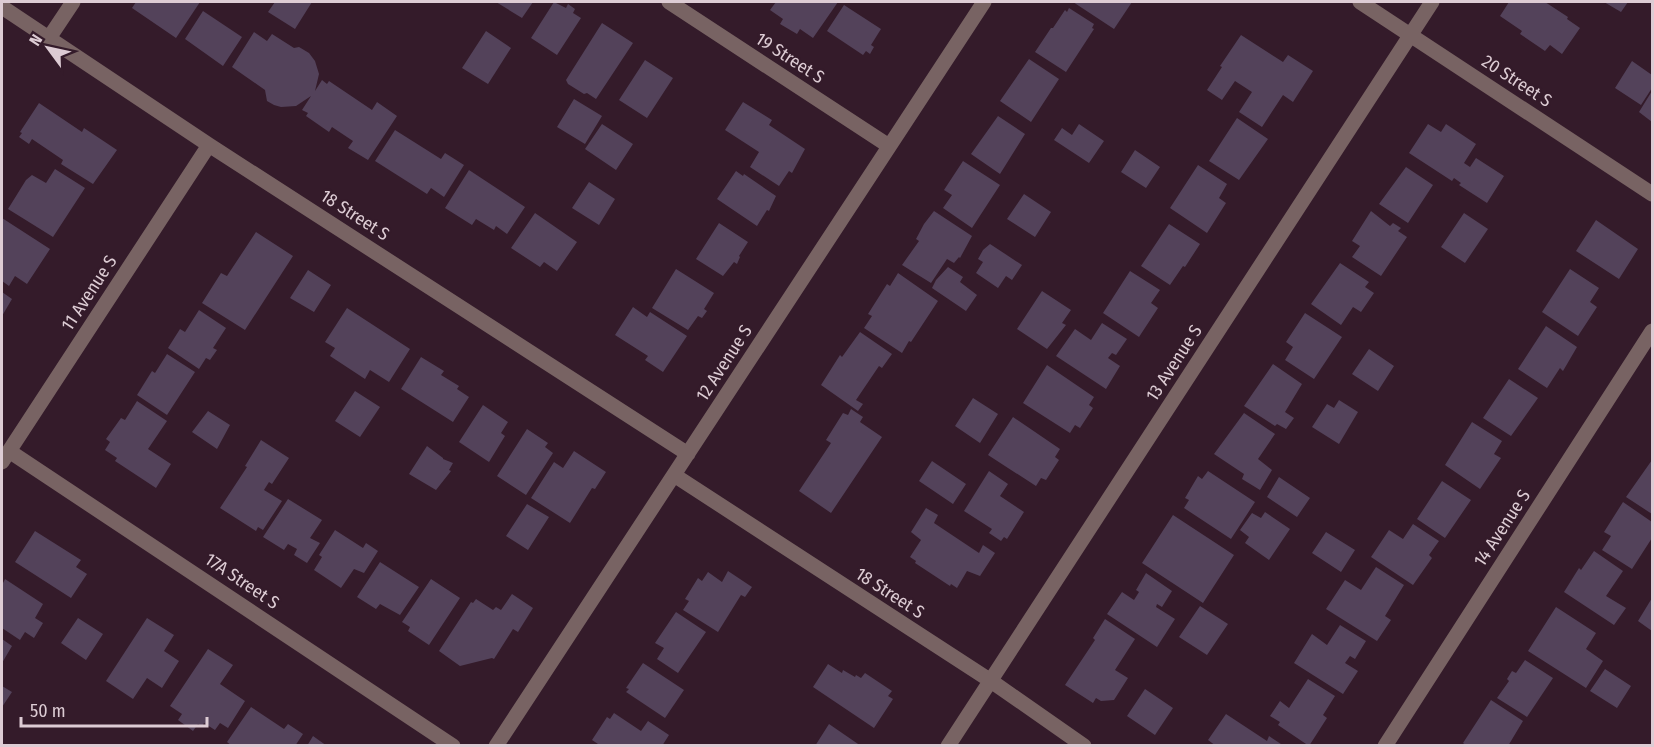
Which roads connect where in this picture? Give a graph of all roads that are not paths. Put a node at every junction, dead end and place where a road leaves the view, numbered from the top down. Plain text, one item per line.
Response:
1 (73, 2) edge
2 (669, 2) edge
3 (984, 2) edge
4 (1360, 2) edge
5 (1432, 2) edge
6 (2, 7) edge
7 (1411, 35) junction
8 (49, 38) junction
9 (209, 145) junction
10 (889, 146) junction
11 (1653, 194) edge
12 (1653, 331) edge
13 (688, 454) junction
14 (5, 456) edge
15 (674, 475) junction
16 (991, 681) junction
17 (453, 746) edge
18 (496, 746) edge
19 (948, 746) edge
20 (1084, 746) edge
21 (1385, 746) edge

1 - 8 street
2 - 10 street, 19 Street S
3 - 10 street, 12 Avenue S
4 - 7 street, 20 Street S
5 - 7 street, 13 Avenue S
6 - 8 street, 18 Street S
7 - 11 street, 20 Street S
7 - 16 street, 13 Avenue S
8 - 9 street, 18 Street S
9 - 13 street, 18 Street S
9 - 14 street, 11 Avenue S
10 - 13 street, 12 Avenue S
12 - 21 street, 14 Avenue S
13 - 15 street, 12 Avenue S
14 - 17 street, 17A Street S
15 - 16 street, 18 Street S
15 - 18 street, 12 Avenue S
16 - 19 street, 13 Avenue S
16 - 20 street, 18 Street S

